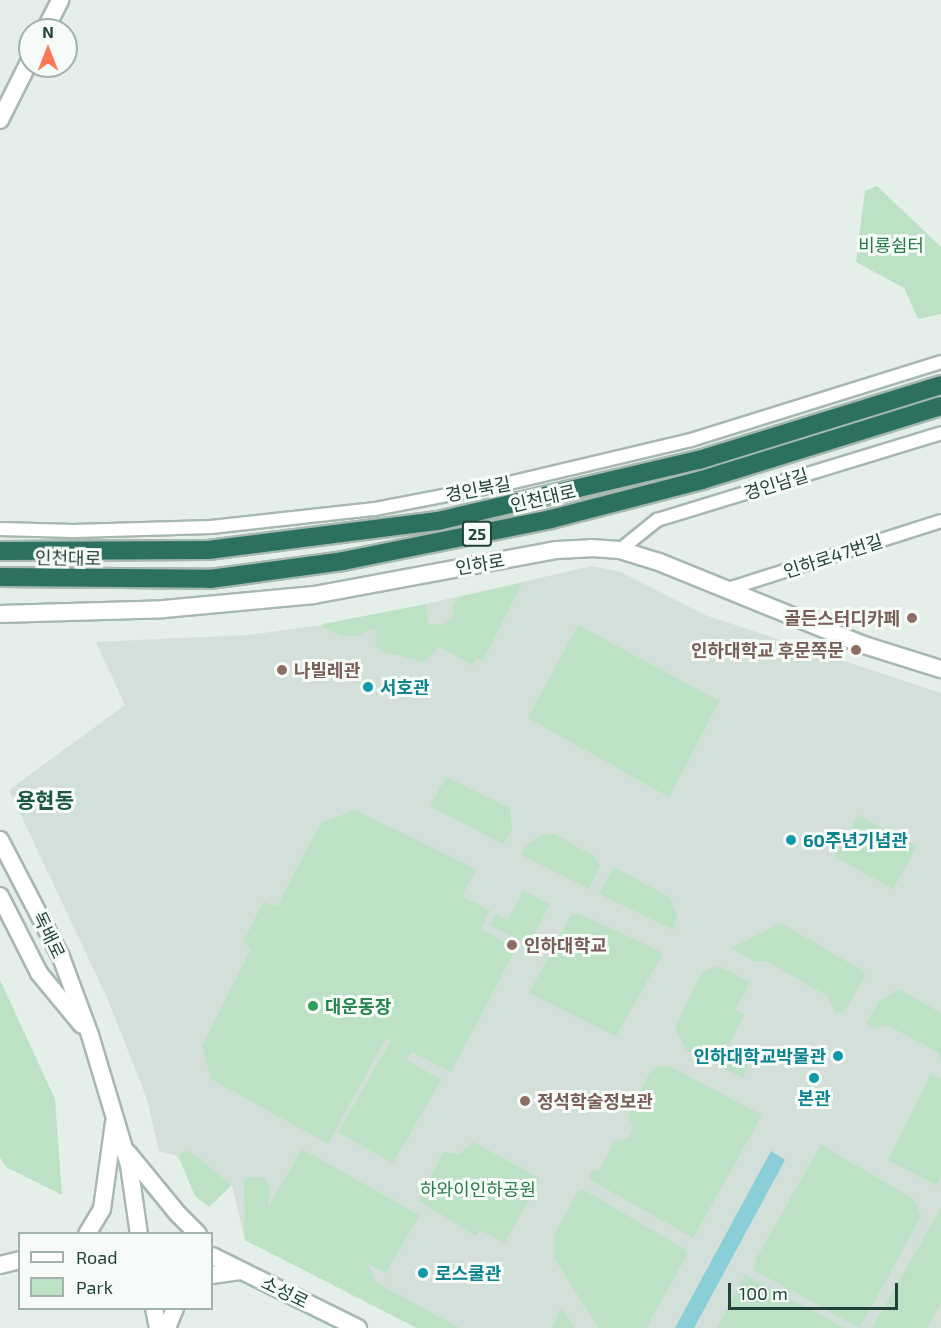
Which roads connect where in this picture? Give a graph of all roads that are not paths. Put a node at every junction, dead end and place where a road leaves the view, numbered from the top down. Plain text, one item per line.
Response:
1 (60, 0) edge
2 (51, 18) edge
3 (21, 78) edge
4 (0, 120) edge
5 (941, 362) edge
6 (941, 384) edge
7 (941, 406) edge
8 (941, 433) edge
9 (941, 521) edge
10 (0, 529) edge
11 (620, 550) junction
12 (0, 551) edge
13 (0, 577) edge
14 (724, 591) junction
15 (0, 614) edge
16 (941, 669) edge
17 (0, 840) edge
18 (0, 896) edge
19 (90, 1035) junction
20 (115, 1116) junction
21 (124, 1149) junction
22 (88, 1232) edge
23 (139, 1232) edge
24 (197, 1232) edge
25 (213, 1246) edge
26 (213, 1256) edge
27 (18, 1260) edge
28 (0, 1265) edge
29 (242, 1271) junction
30 (213, 1275) edge
31 (154, 1310) edge
32 (174, 1310) edge
33 (158, 1328) edge
34 (167, 1328) edge
35 (358, 1328) edge

1 - 2 main road
3 - 4 main road
5 - 10 street, 경인북길
6 - 12 highway, 인천대로 / 25
7 - 13 highway, 인천대로 / 25
8 - 11 street, 경인남길
9 - 14 street, 인하로47번길
11 - 14 main road, 인하로
11 - 15 main road, 인하로
14 - 16 main road, 인하로
17 - 19 main road, 독배로
18 - 19 main road, 독배로
19 - 20 main road, 독배로
20 - 21 main road, 독배로
20 - 22 main road
21 - 23 main road, 독배로
21 - 24 main road
25 - 29 main road
26 - 29 main road, 소성로
27 - 28 main road
29 - 30 main road
29 - 35 main road, 소성로
31 - 33 main road
32 - 34 main road

